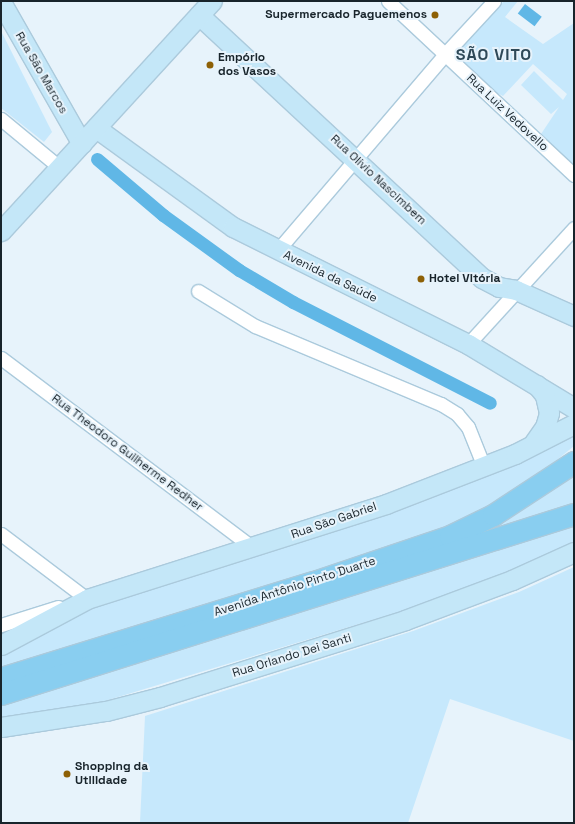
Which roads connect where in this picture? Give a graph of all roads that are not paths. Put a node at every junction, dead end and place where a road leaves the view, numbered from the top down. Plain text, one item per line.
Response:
1 (212, 1) edge
2 (388, 1) edge
3 (494, 1) edge
4 (1, 2) edge
5 (199, 15) junction
6 (445, 54) junction
7 (1, 120) edge
8 (71, 125) junction
9 (96, 128) junction
10 (82, 144) junction
11 (355, 159) junction
12 (60, 167) junction
13 (574, 176) edge
14 (574, 228) edge
15 (1, 231) edge
16 (277, 251) junction
17 (516, 290) junction
18 (198, 291) dead end
19 (574, 316) edge
20 (468, 344) junction
21 (1, 358) edge
22 (535, 382) junction
23 (574, 408) edge
24 (574, 424) edge
25 (527, 448) junction
26 (574, 462) edge
27 (484, 467) junction
28 (574, 514) edge
29 (1, 534) edge
30 (253, 548) junction
31 (574, 552) edge
32 (87, 599) junction
33 (1, 625) edge
34 (1, 645) edge
35 (1, 678) edge
36 (1, 694) edge
37 (1, 727) edge

1 - 5 main road
2 - 6 street, Rua Luiz Vedovello
3 - 6 street
4 - 8 main road, Rua São Marcos
5 - 9 main road
5 - 11 main road, Rua Olívio Nascimbem
6 - 11 street
6 - 13 street, Rua Luiz Vedovello
7 - 12 street
8 - 9 main road
8 - 10 main road, Rua São Marcos
9 - 10 main road
9 - 16 main road, Avenida da Saúde
10 - 12 main road
11 - 16 street
11 - 17 main road, Rua Olívio Nascimbem
12 - 15 main road
14 - 17 street
16 - 20 main road, Avenida da Saúde
17 - 19 main road, Rua Olívio Nascimbem
17 - 20 street
18 - 27 street
20 - 22 main road, Avenida da Saúde
21 - 30 street, Rua Theodoro Guilherme Redher
22 - 23 main road, Avenida da Saúde
22 - 25 main road
24 - 25 main road, Rua São Gabriel
25 - 27 main road, Rua São Gabriel
26 - 35 main road, Avenida Antônio Pinto Duarte
27 - 30 main road, Rua São Gabriel
28 - 36 main road, Avenida Antônio Pinto Duarte
29 - 32 street
30 - 32 main road, Rua São Gabriel
31 - 37 main road, Rua Orlando Dei Santi
32 - 33 street, Rua São Gabriel
32 - 34 main road, Rua São Gabriel

